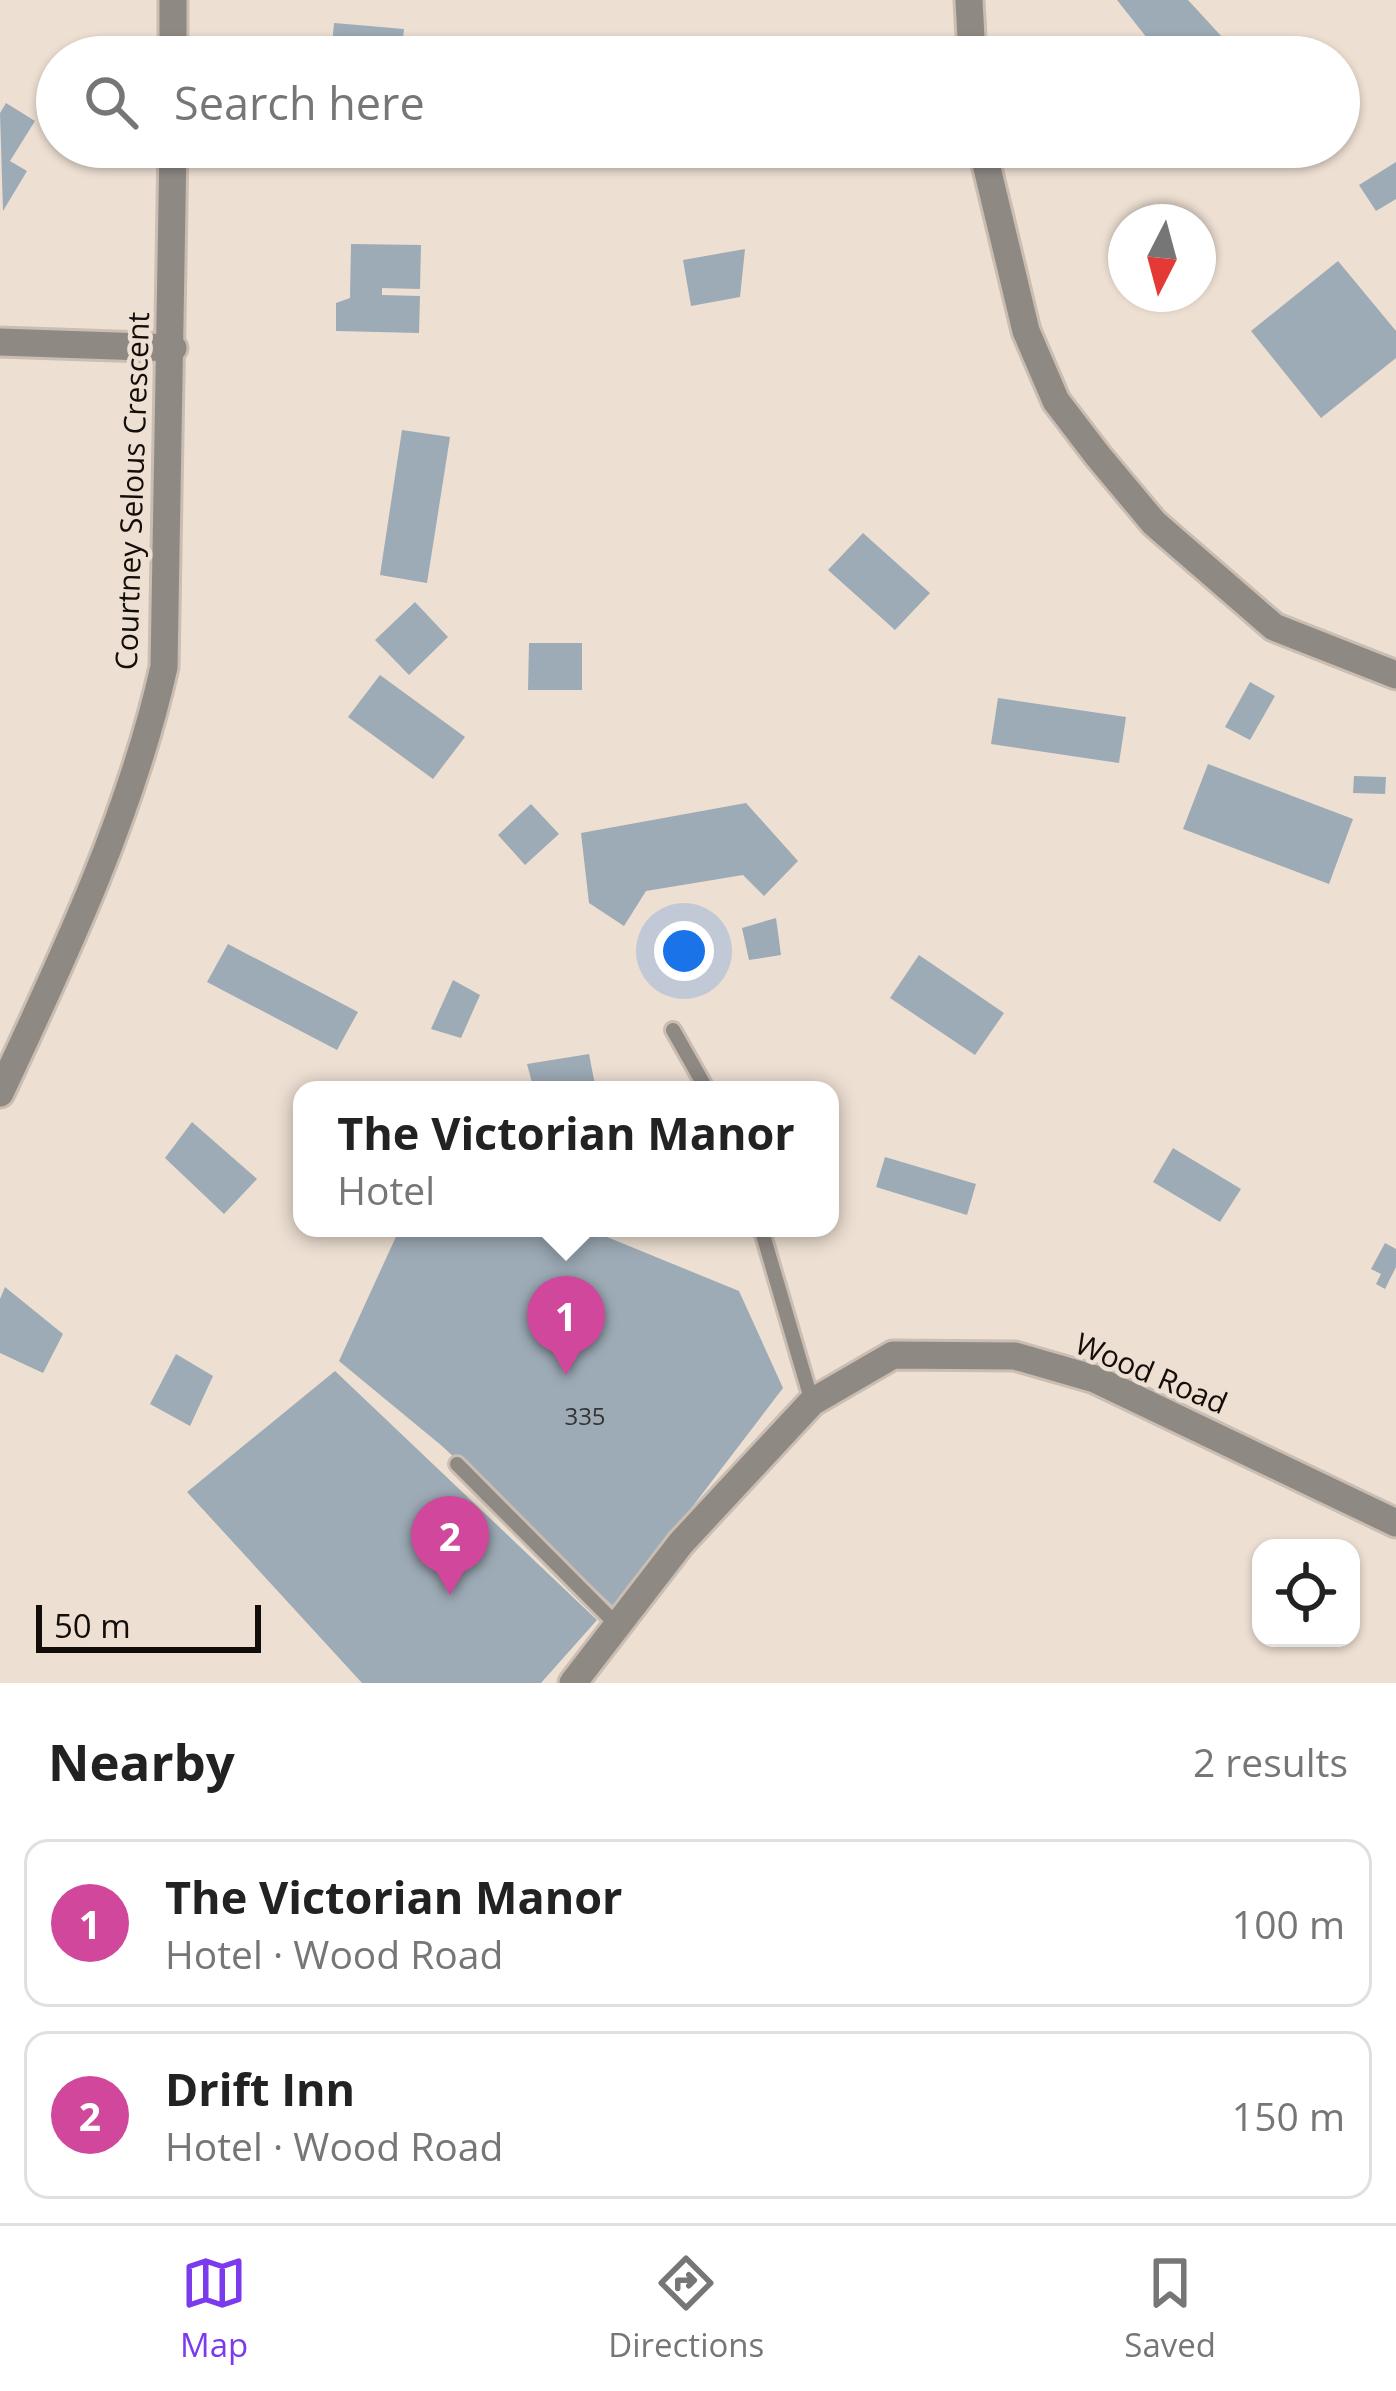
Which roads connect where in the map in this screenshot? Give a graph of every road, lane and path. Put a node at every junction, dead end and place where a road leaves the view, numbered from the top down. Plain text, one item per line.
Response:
1 (173, 0) edge
2 (969, 0) edge
3 (173, 36) edge
4 (971, 36) edge
5 (173, 168) edge
6 (987, 168) edge
7 (0, 342) edge
8 (173, 348) junction
9 (1396, 676) edge
10 (673, 1030) dead end
11 (702, 1081) edge
12 (0, 1093) edge
13 (764, 1237) edge
14 (812, 1402) junction
15 (457, 1464) dead end
16 (1396, 1523) edge
17 (617, 1625) junction
18 (573, 1683) edge

1 - 3 street
2 - 4 street
5 - 8 street, Courtney Selous Crescent
6 - 9 street
7 - 8 street
8 - 12 street, Courtney Selous Crescent
10 - 11 lane
13 - 14 lane
14 - 16 street, Wood Road
14 - 17 street, Wood Road
15 - 17 lane
17 - 18 street, Wood Road

